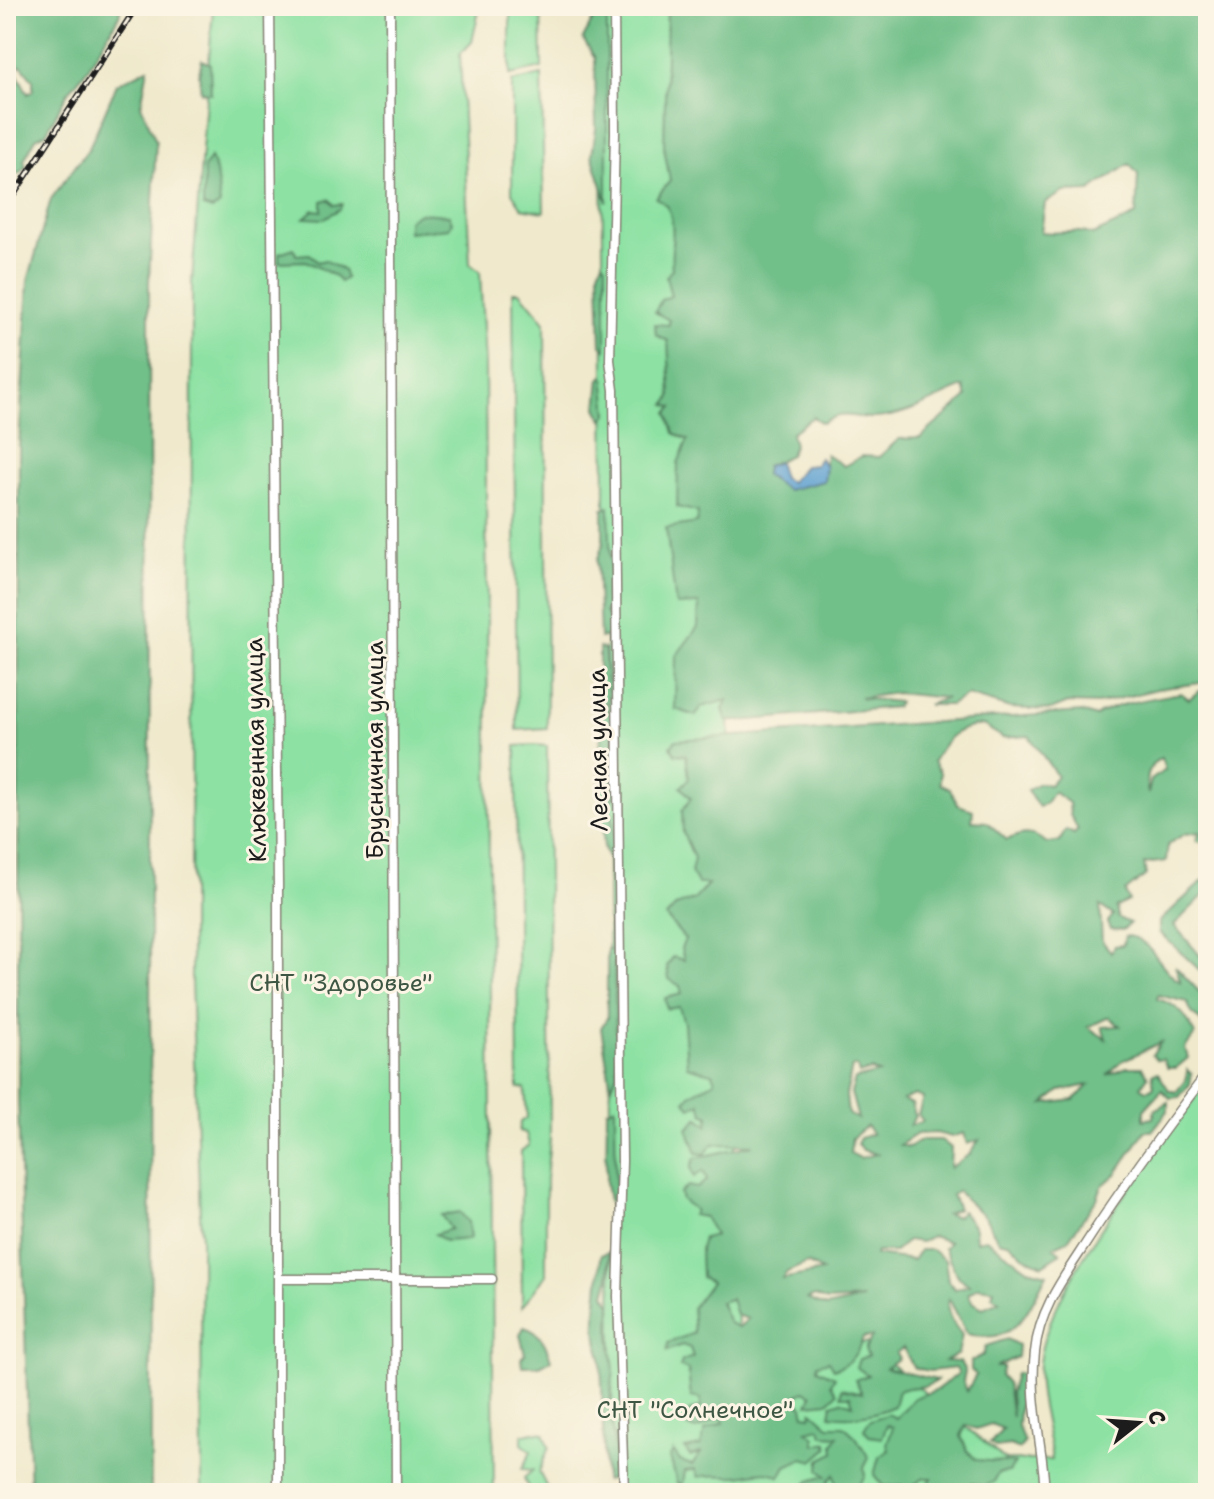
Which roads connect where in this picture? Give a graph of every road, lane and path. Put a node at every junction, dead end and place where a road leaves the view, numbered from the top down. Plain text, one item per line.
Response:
1 (270, 6) edge
2 (390, 6) edge
3 (614, 6) edge
4 (1208, 1072) edge
5 (278, 1279) junction
6 (395, 1279) junction
7 (492, 1279) dead end
8 (278, 1493) edge
9 (396, 1493) edge
10 (624, 1493) edge
11 (1045, 1493) edge

1 - 5 street, Клюквенная улица
2 - 6 street, Брусничная улица
3 - 10 street, Лесная улица
4 - 11 street
5 - 6 street
5 - 8 street, Клюквенная улица
6 - 7 street
6 - 9 street, Брусничная улица

